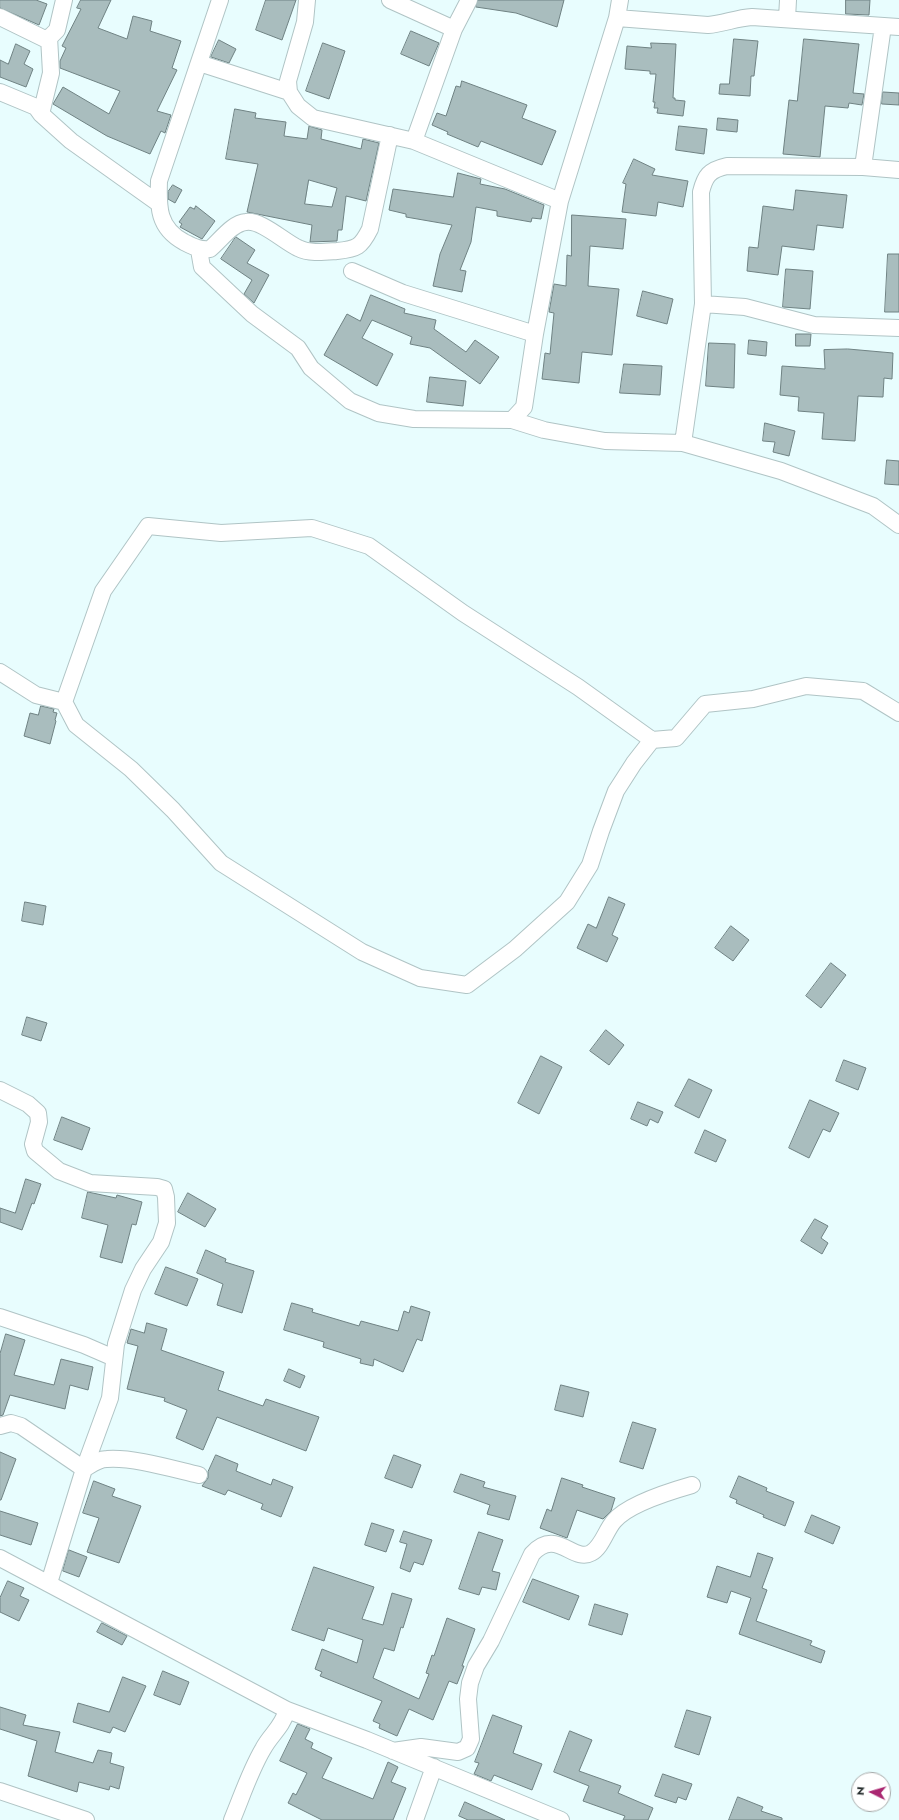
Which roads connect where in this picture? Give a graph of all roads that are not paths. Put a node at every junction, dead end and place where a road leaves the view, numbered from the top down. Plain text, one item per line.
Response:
1 (64, 0) edge
2 (220, 0) edge
3 (307, 0) edge
4 (390, 0) edge
5 (469, 0) edge
6 (620, 0) edge
7 (788, 0) edge
8 (0, 17) edge
9 (617, 18) junction
10 (786, 19) junction
11 (883, 26) junction
12 (899, 27) edge
13 (454, 29) junction
14 (49, 37) junction
15 (199, 63) junction
16 (0, 92) edge
17 (289, 92) junction
18 (41, 114) junction
19 (390, 135) junction
20 (414, 141) junction
21 (863, 167) junction
22 (899, 170) edge
23 (560, 201) junction
24 (158, 203) junction
25 (199, 250) junction
26 (352, 271) dead end
27 (703, 304) junction
28 (899, 328) edge
29 (535, 334) junction
30 (512, 420) junction
31 (683, 443) junction
32 (899, 525) edge
33 (0, 672) edge
34 (64, 702) junction
35 (899, 713) edge
36 (652, 740) junction
37 (0, 1090) edge
38 (0, 1316) edge
39 (114, 1358) junction
40 (0, 1426) edge
41 (84, 1469) junction
42 (200, 1475) dead end
43 (692, 1485) dead end
44 (0, 1558) edge
45 (49, 1583) junction
46 (287, 1710) junction
47 (392, 1751) junction
48 (434, 1767) junction
49 (0, 1791) edge
50 (86, 1820) edge
51 (232, 1820) edge
52 (415, 1820) edge
53 (561, 1820) edge

1 - 14 street
2 - 15 street
3 - 17 street
4 - 13 street
5 - 13 street
6 - 9 street
7 - 10 street
8 - 14 street
9 - 10 street
9 - 23 street
10 - 11 street
11 - 12 street
11 - 21 street
13 - 20 street
14 - 18 street
15 - 17 street
15 - 24 street
16 - 18 street
17 - 19 street
18 - 24 street
19 - 20 street
19 - 25 street
20 - 23 street
21 - 22 street
21 - 27 street
23 - 29 street
24 - 25 street
25 - 30 street
26 - 29 street
27 - 28 street
27 - 31 street
29 - 30 street
30 - 31 street
31 - 32 street
33 - 34 street
34 - 36 street
34 - 36 street
35 - 36 street
37 - 39 street
38 - 39 street
39 - 41 street
40 - 41 street
41 - 42 street
41 - 45 street
43 - 47 street
44 - 45 street
45 - 46 street
46 - 47 street
46 - 51 street
47 - 48 street
48 - 52 street
48 - 53 street
49 - 50 street

